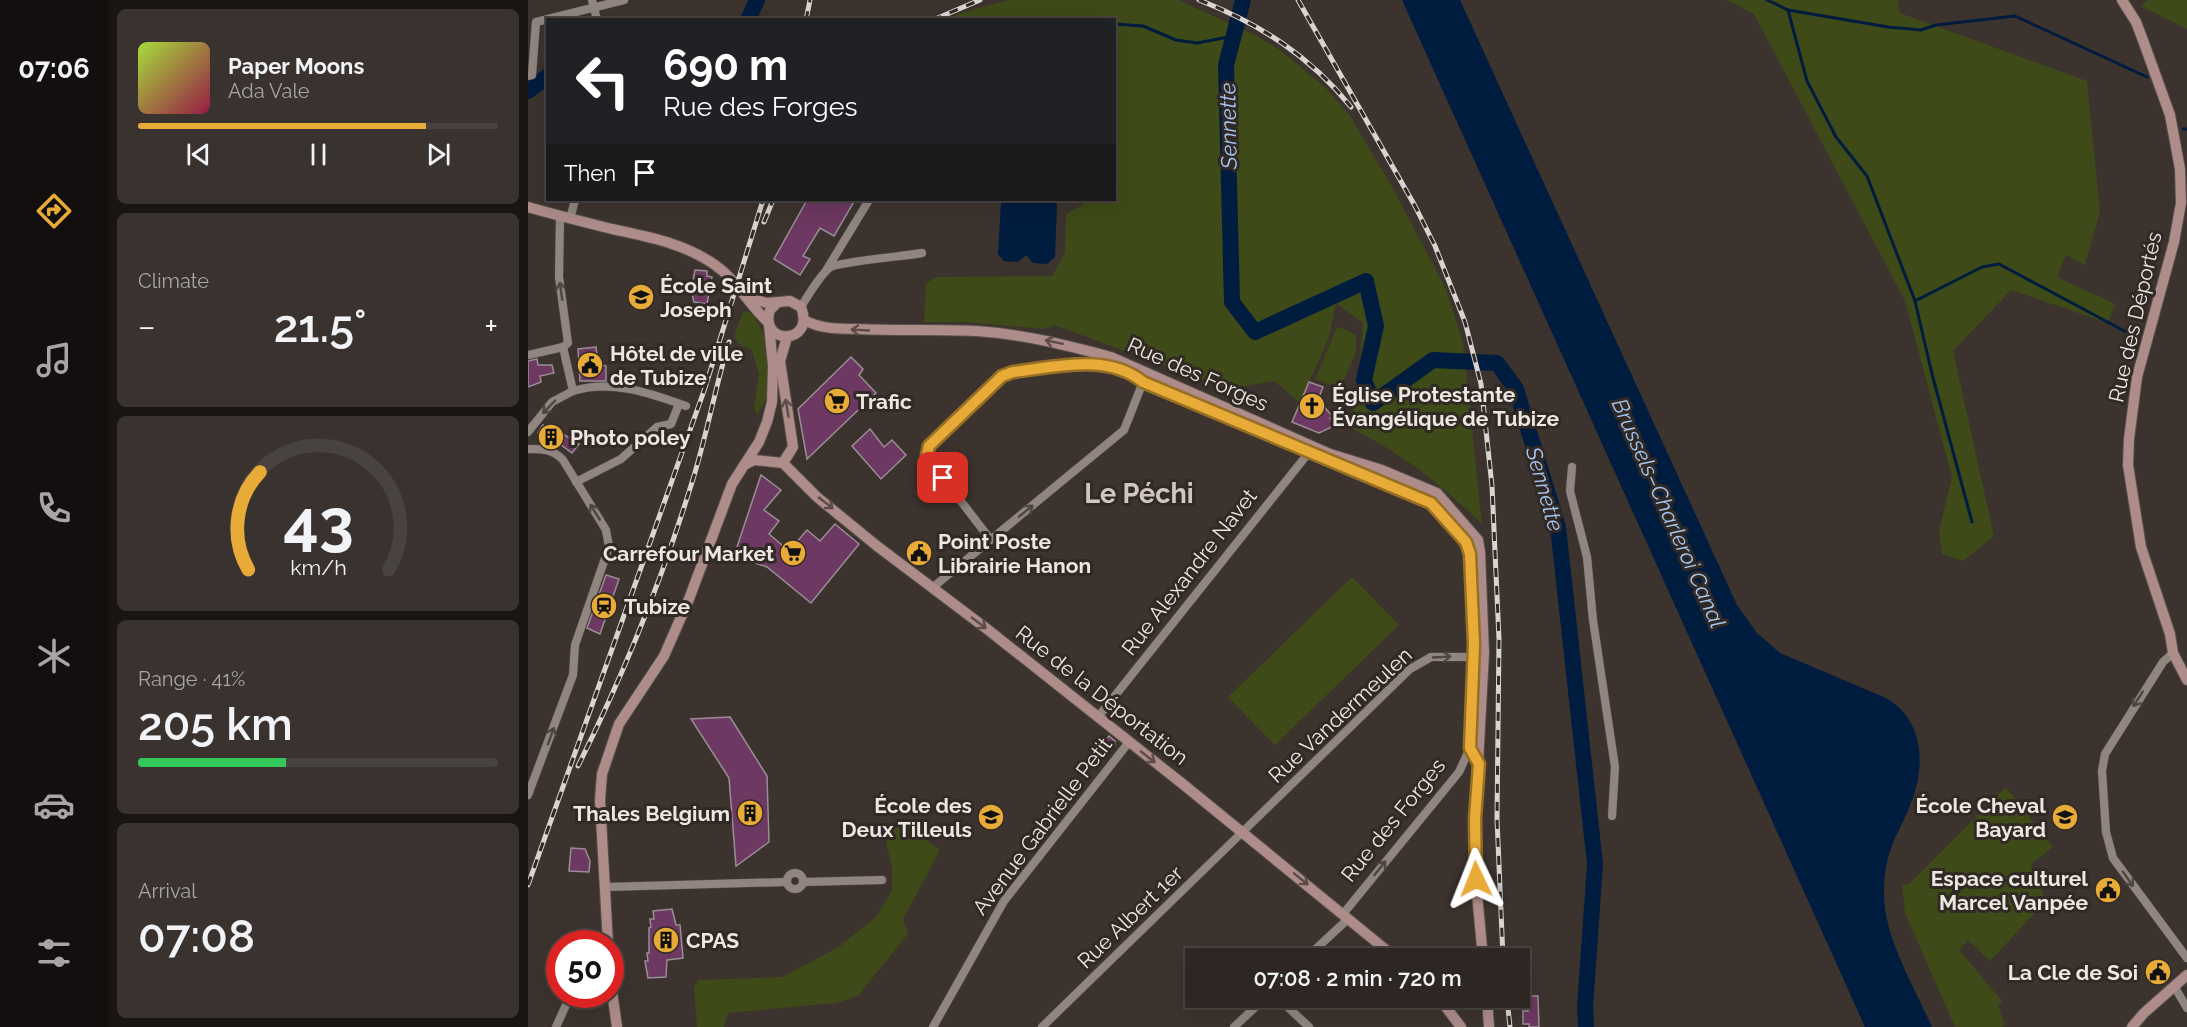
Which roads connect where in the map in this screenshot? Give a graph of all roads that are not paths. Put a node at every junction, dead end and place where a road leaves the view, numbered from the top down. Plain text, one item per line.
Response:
1 (624, 0) edge
2 (2122, 0) edge
3 (593, 3) edge
4 (548, 18) edge
5 (597, 18) edge
6 (546, 19) edge
7 (530, 75) edge
8 (574, 201) edge
9 (868, 201) edge
10 (2184, 204) edge
11 (528, 207) edge
12 (565, 218) junction
13 (922, 253) dead end
14 (821, 278) junction
15 (749, 298) junction
16 (778, 302) junction
17 (801, 307) junction
18 (804, 320) junction
19 (768, 323) junction
20 (788, 337) junction
21 (563, 347) junction
22 (528, 355) edge
23 (1111, 357) junction
24 (1119, 370) junction
25 (1143, 382) junction
26 (573, 391) junction
27 (528, 432) edge
28 (759, 442) junction
29 (528, 449) edge
30 (1310, 451) junction
31 (767, 461) junction
32 (783, 463) junction
33 (744, 465) junction
34 (1572, 467) dead end
35 (576, 482) junction
36 (990, 539) junction
37 (933, 588) junction
38 (2173, 652) junction
39 (1474, 657) junction
40 (2187, 680) edge
41 (1098, 717) junction
42 (1129, 742) junction
43 (1470, 748) junction
44 (1479, 764) junction
45 (529, 793) edge
46 (1612, 816) dead end
47 (1242, 831) junction
48 (882, 880) dead end
49 (606, 887) junction
50 (1345, 916) junction
51 (608, 930) edge
52 (1315, 948) edge
53 (1384, 948) edge
54 (1482, 948) edge
55 (2187, 958) edge
56 (2187, 975) edge
57 (2174, 986) junction
58 (565, 1008) edge
59 (614, 1008) edge
60 (1254, 1008) edge
61 (1289, 1008) edge
62 (1447, 1008) edge
63 (1487, 1008) edge
64 (2187, 1008) edge
65 (1487, 1026) edge
66 (556, 1027) edge
67 (617, 1027) edge
68 (933, 1027) edge
69 (1042, 1027) edge
70 (1234, 1027) edge
71 (1309, 1027) edge
72 (1461, 1027) edge
73 (2132, 1027) edge

1 - 3 street
2 - 10 main road, Rue des Déportés
3 - 4 street
3 - 5 street
6 - 7 street
8 - 12 street
9 - 14 street
10 - 38 main road, Rue des Déportés
11 - 12 main road
12 - 15 main road
21 -> 12 street
13 - 14 street
14 - 17 street
15 - 16 main road
15 - 19 main road
16 - 17 main road
16 - 19 main road
17 - 18 main road
18 - 20 main road
23 -> 18 main road, Rue des Forges
19 - 20 main road
19 - 28 main road
32 -> 20 main road
21 - 22 street
21 - 26 street
23 - 24 street, Rue des Forges
23 - 44 main road, Rue des Forges
24 - 25 street, Rue des Forges
24 - 36 street, Rue des Forges
25 - 30 street, Rue des Forges
36 -> 25 street
26 -> 27 street
26 - 35 street
28 - 31 main road
28 - 33 main road
29 - 35 street
30 - 39 street, Rue des Forges
30 - 41 street, Rue Alexandre Navet
31 - 32 main road
31 - 33 main road
32 -> 37 main road, Rue de la Déportation
33 - 49 main road
34 - 46 street
45 -> 35 street
36 - 37 street
37 -> 41 main road, Rue de la Déportation
38 - 40 main road, Rue des Déportés
38 -> 55 street
39 - 43 street, Rue des Forges
47 -> 39 street, Rue Vandermeulen
41 - 42 main road, Rue de la Déportation
42 -> 47 main road, Rue de la Déportation
42 - 68 street, Avenue Gabrielle Petit
43 - 44 street, Rue des Forges
50 -> 43 street, Rue des Forges
44 - 54 main road, Rue des Forges
47 -> 50 main road, Rue de la Déportation
47 - 69 street, Rue Albert 1er
48 - 49 street
49 - 51 main road
50 - 52 street, Rue des Forges
50 - 53 main road, Rue de la Déportation
56 - 57 main road
57 - 64 street
57 - 73 main road
58 - 66 street
59 - 67 main road
60 - 70 street
61 - 71 street
62 - 72 main road
63 - 65 main road

